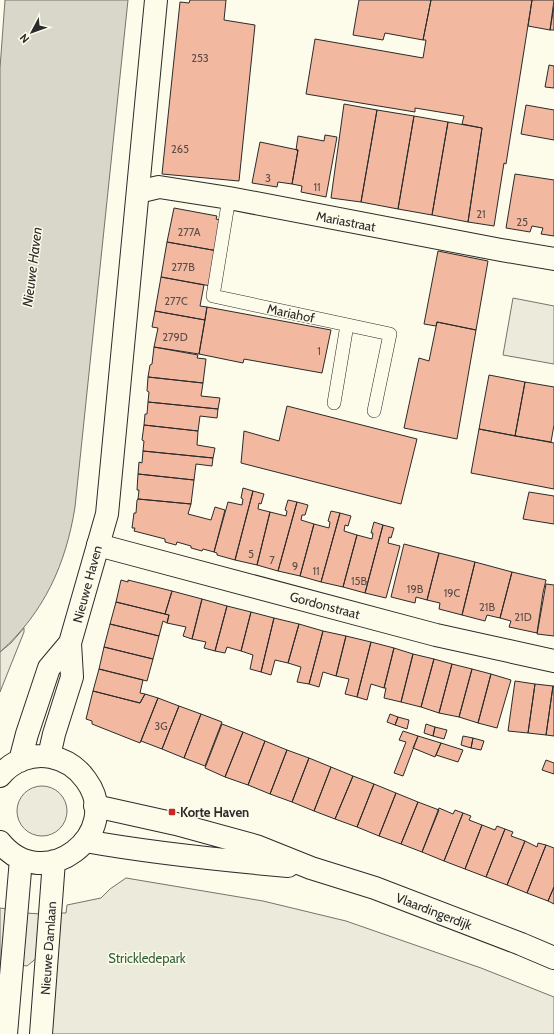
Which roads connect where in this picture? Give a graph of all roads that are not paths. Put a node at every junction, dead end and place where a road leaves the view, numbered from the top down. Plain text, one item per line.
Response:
1 (156, 0) edge
2 (138, 192) junction
3 (229, 198) junction
4 (554, 259) edge
5 (347, 325) junction
6 (334, 403) dead end
7 (374, 411) dead end
8 (98, 545) junction
9 (70, 643) junction
10 (554, 661) edge
11 (49, 756) junction
12 (20, 761) junction
13 (0, 775) edge
14 (95, 806) junction
15 (85, 841) junction
16 (0, 842) edge
17 (21, 859) junction
18 (54, 861) junction
19 (311, 868) junction
20 (554, 958) edge
21 (6, 1034) edge
22 (41, 1034) edge

1 - 2 street, Nieuwe Haven
2 - 3 street, Mariastraat
2 - 8 street, Nieuwe Haven
3 - 4 street, Mariastraat
3 - 5 lane, Mariahof
5 - 6 lane
5 - 7 lane, Mariahof
8 - 9 street, Nieuwe Haven
8 - 10 street, Gordonstraat
9 - 11 street, Nieuwe Haven
9 - 12 street, Nieuwe Haven
11 - 12 street
11 - 14 street
12 - 13 street
14 - 15 street
14 - 19 street, Vlaardingerdijk
15 - 18 street
15 - 19 street, Vlaardingerdijk
16 - 17 street
17 - 18 street
17 - 21 street
18 - 22 street, Nieuwe Damlaan
19 - 20 street, Vlaardingerdijk

